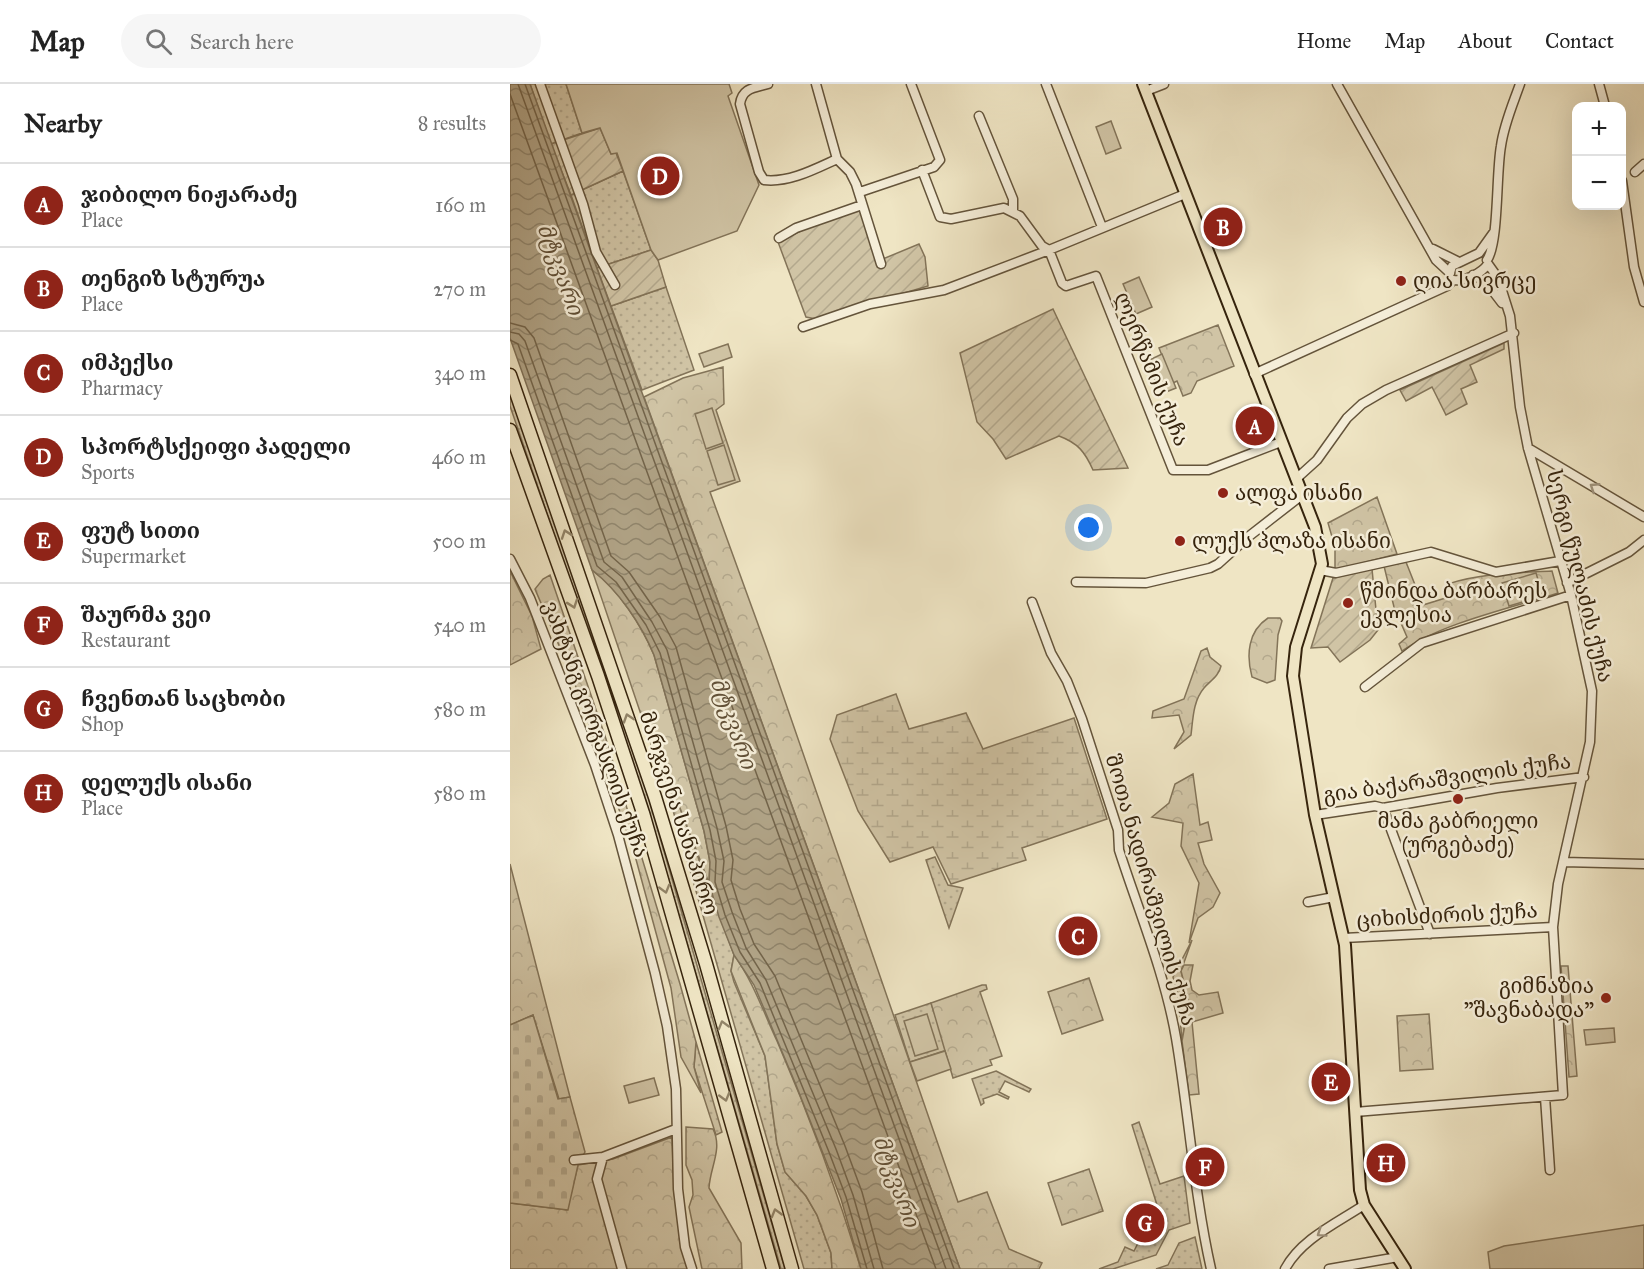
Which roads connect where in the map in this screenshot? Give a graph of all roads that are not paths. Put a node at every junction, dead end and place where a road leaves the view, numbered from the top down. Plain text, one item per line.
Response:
1 (540, 84) edge
2 (768, 84) edge
3 (816, 84) edge
4 (911, 84) edge
5 (1046, 84) edge
6 (1164, 84) edge
7 (1337, 84) edge
8 (1520, 84) edge
9 (1599, 84) edge
10 (1144, 87) edge
11 (1604, 102) edge
12 (980, 116) dead end
13 (837, 159) junction
14 (1644, 164) edge
15 (922, 171) junction
16 (1635, 172) dead end
17 (860, 192) junction
18 (1185, 194) junction
19 (862, 205) junction
20 (1013, 210) junction
21 (1626, 210) edge
22 (1102, 227) junction
23 (1495, 232) junction
24 (779, 238) dead end
25 (1430, 247) junction
26 (1048, 250) junction
27 (1479, 253) junction
28 (1459, 262) junction
29 (1488, 262) junction
30 (881, 264) dead end
31 (1473, 275) junction
32 (1451, 276) junction
33 (615, 285) dead end
34 (1644, 302) edge
35 (1510, 316) junction
36 (803, 327) dead end
37 (1514, 333) junction
38 (1254, 374) junction
39 (510, 375) edge
40 (510, 430) edge
41 (1281, 442) junction
42 (1528, 448) junction
43 (1296, 479) junction
44 (1302, 495) junction
45 (1644, 517) edge
46 (1644, 540) edge
47 (510, 559) edge
48 (1560, 561) junction
49 (1320, 570) junction
50 (1076, 582) dead end
51 (1567, 584) junction
52 (1570, 595) junction
53 (1032, 602) dead end
54 (1365, 687) dead end
55 (1584, 777) junction
56 (1383, 808) junction
57 (1315, 815) junction
58 (1564, 862) junction
59 (1644, 864) edge
60 (1334, 897) junction
61 (1308, 902) dead end
62 (1553, 927) junction
63 (1430, 934) junction
64 (1344, 938) junction
65 (1545, 1097) junction
66 (1354, 1112) junction
67 (676, 1129) junction
68 (603, 1157) junction
69 (574, 1160) dead end
70 (1550, 1170) dead end
71 (1364, 1204) junction
72 (1398, 1257) junction
73 (622, 1269) edge
74 (692, 1269) edge
75 (773, 1269) edge
76 (792, 1269) edge
77 (1211, 1269) edge
78 (1285, 1269) edge
79 (1329, 1269) edge
80 (1406, 1269) edge

1 - 33 street
2 - 13 street
3 - 13 street
4 - 15 street
5 - 22 street
6 - 10 street
7 - 25 street
8 - 23 street
9 - 11 street
10 - 18 main road
12 - 20 street
13 - 17 street
14 - 16 street
15 - 17 street
15 - 20 street
17 - 19 street
18 - 22 street
18 - 38 main road
19 - 24 street
19 - 30 street
20 - 26 street
21 - 34 street
22 - 26 street
23 - 27 street
23 - 29 street
25 - 28 street
25 - 32 street
26 - 36 street
26 - 41 street, ლერწამის ქუჩა
27 - 28 street
27 - 29 street
28 - 32 street
29 - 31 street
29 - 35 street, სერგი წულაძის ქუჩა
31 - 32 street
31 - 35 street, სერგი წულაძის ქუჩა
32 - 38 street
35 - 37 street, სერგი წულაძის ქუჩა
37 - 42 street, სერგი წულაძის ქუჩა
37 - 43 street
38 - 41 main road
76 -> 39 highway, მარჯვენა სანაპირო
40 -> 75 highway, მარჯვენა სანაპირო
41 - 43 main road
45 -> 42 street
42 - 48 street, სერგი წულაძის ქუჩა
43 - 44 main road
44 - 49 main road
44 - 50 street
46 - 51 street
47 - 67 street, ვახტანგ გორგასლის ქუჩა
48 - 49 street
48 - 51 street, სერგი წულაძის ქუჩა
49 - 57 main road
51 - 52 street, სერგი წულაძის ქუჩა
52 - 54 street
52 - 55 street, სერგი წულაძის ქუჩა
53 - 77 street, შოთა ნადირაშვილის ქუჩა
55 - 56 street, გია ბაქარაშვილის ქუჩა
55 - 58 street, სერგი წულაძის ქუჩა
56 - 57 street, გია ბაქარაშვილის ქუჩა
56 - 63 street
57 - 60 main road
58 - 59 street
58 - 62 street, სერგი წულაძის ქუჩა
60 - 61 street
60 - 64 main road
62 - 63 street, ციხისძირის ქუჩა
62 - 65 street, სერგი წულაძის ქუჩა
63 - 64 street, ციხისძირის ქუჩა
64 - 66 main road
65 - 66 street
65 - 70 street
66 - 71 main road
67 - 68 street
67 - 74 street, ვახტანგ გორგასლის ქუჩა
68 - 69 street
68 - 73 street
71 - 72 main road
71 -> 78 street
72 - 79 street
72 - 80 main road

